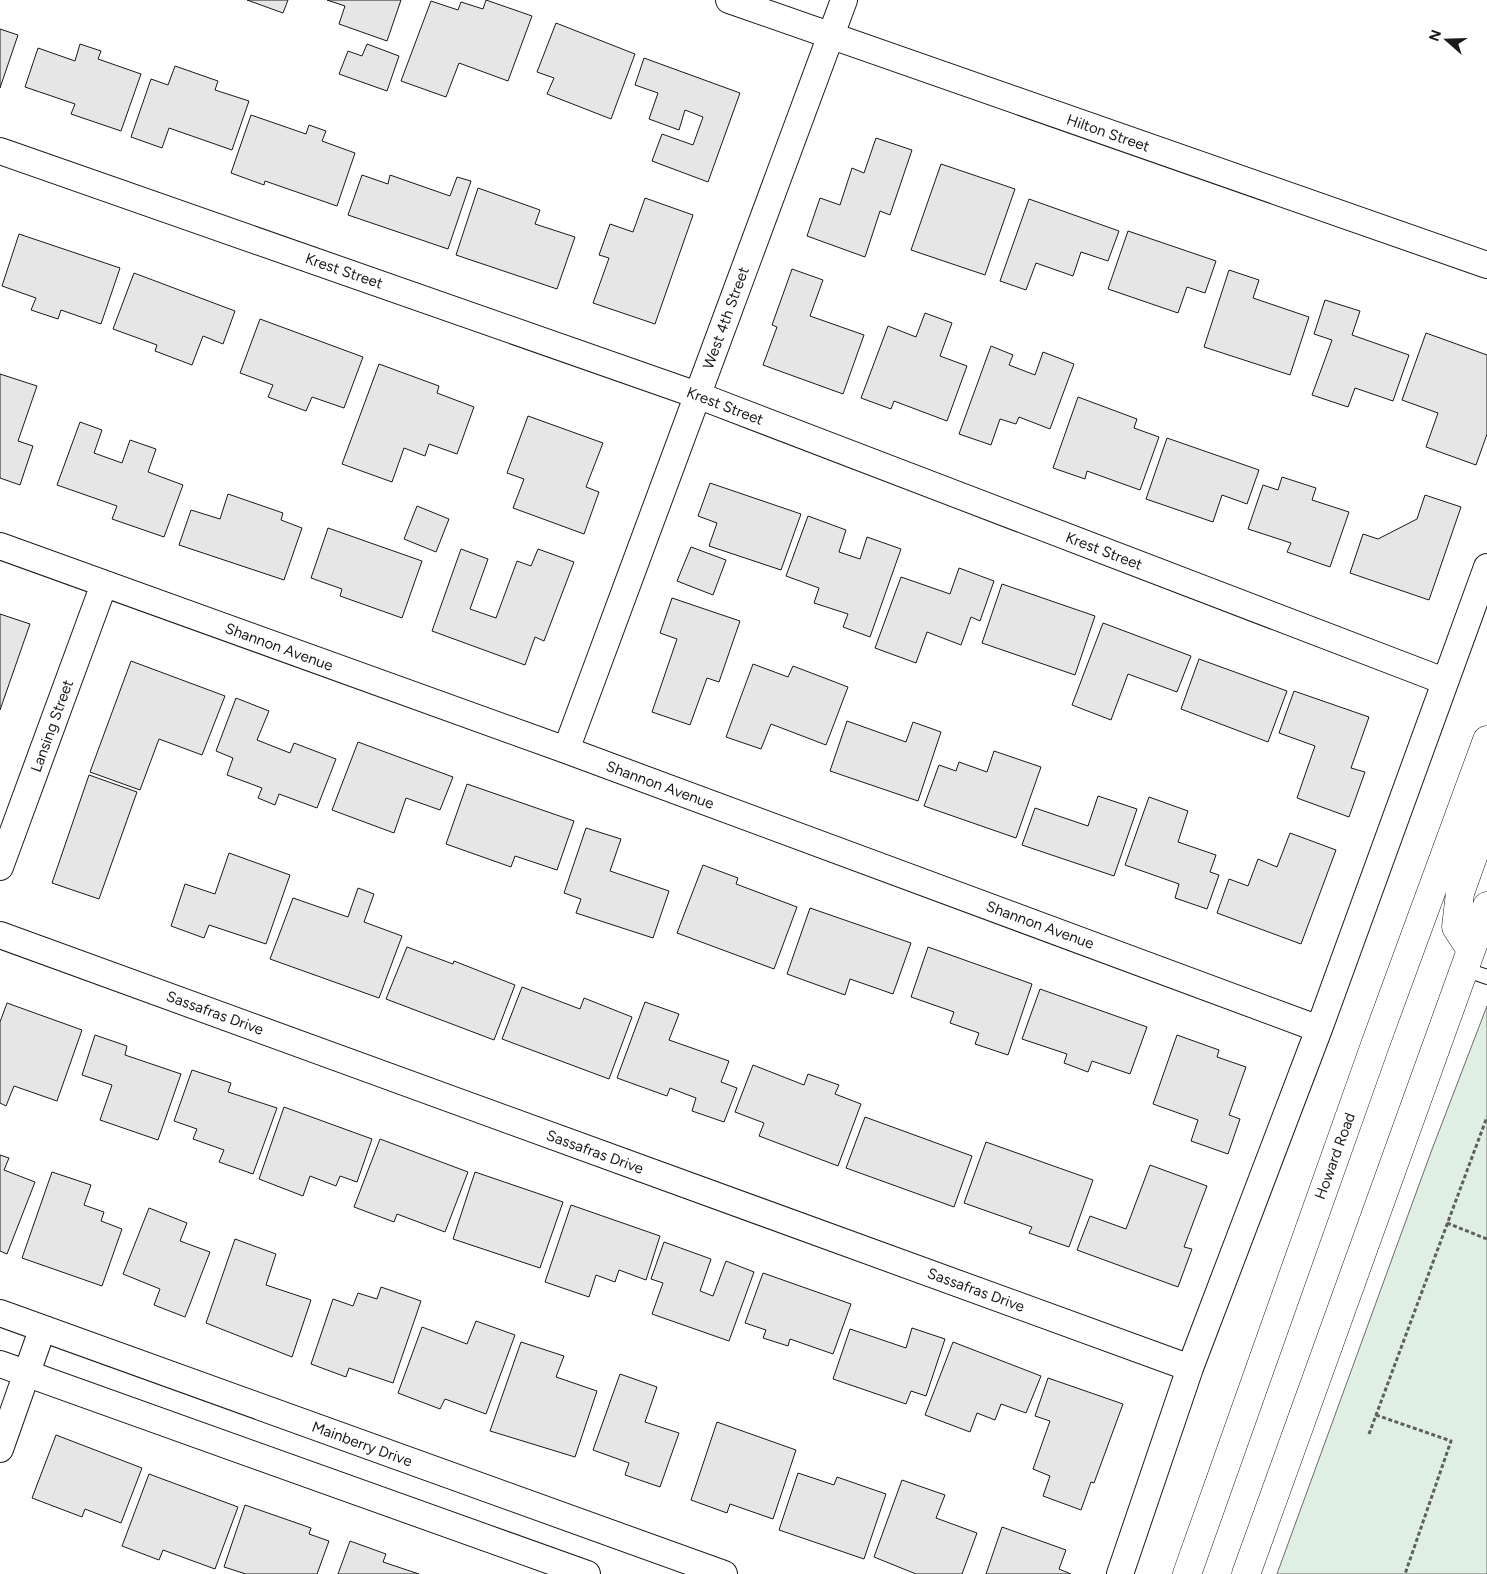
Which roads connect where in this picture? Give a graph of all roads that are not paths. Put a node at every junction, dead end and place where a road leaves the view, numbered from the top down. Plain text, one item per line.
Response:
1 (729, 0) edge
2 (844, 0) edge
3 (830, 36) junction
4 (0, 151) edge
5 (1487, 265) edge
6 (697, 395) junction
7 (0, 546) edge
8 (1487, 567) edge
9 (104, 584) junction
10 (1444, 681) junction
11 (1484, 749) edge
12 (566, 750) junction
13 (0, 867) edge
14 (1487, 906) edge
15 (0, 935) edge
16 (1474, 966) edge
17 (1319, 1029) junction
18 (0, 1313) edge
19 (42, 1330) junction
20 (0, 1364) edge
21 (1190, 1368) junction
22 (26, 1374) junction
23 (0, 1449) edge
24 (587, 1574) edge
25 (724, 1574) edge
26 (1120, 1574) edge
27 (1187, 1574) edge
28 (1246, 1574) edge

1 - 3 street, Hilton Street
2 - 3 street, West 4th Street
3 - 5 street, Hilton Street
3 - 6 street, West 4th Street
4 - 6 street, Krest Street
6 - 10 street, Krest Street
6 - 12 street, West 4th Street
7 - 9 street, Shannon Avenue
8 - 10 street
9 - 12 street, Shannon Avenue
9 - 13 street, Lansing Street
10 - 17 street
11 - 16 main road
11 - 27 main road, Howard Road
12 - 17 street, Shannon Avenue
14 - 16 main road
15 - 21 street, Sassafras Drive
16 - 28 main road
17 - 21 street
18 - 19 street, Mainberry Drive
19 - 22 street
19 - 25 street, Mainberry Drive
20 - 22 street
21 - 26 street
22 - 23 street
22 - 24 street

